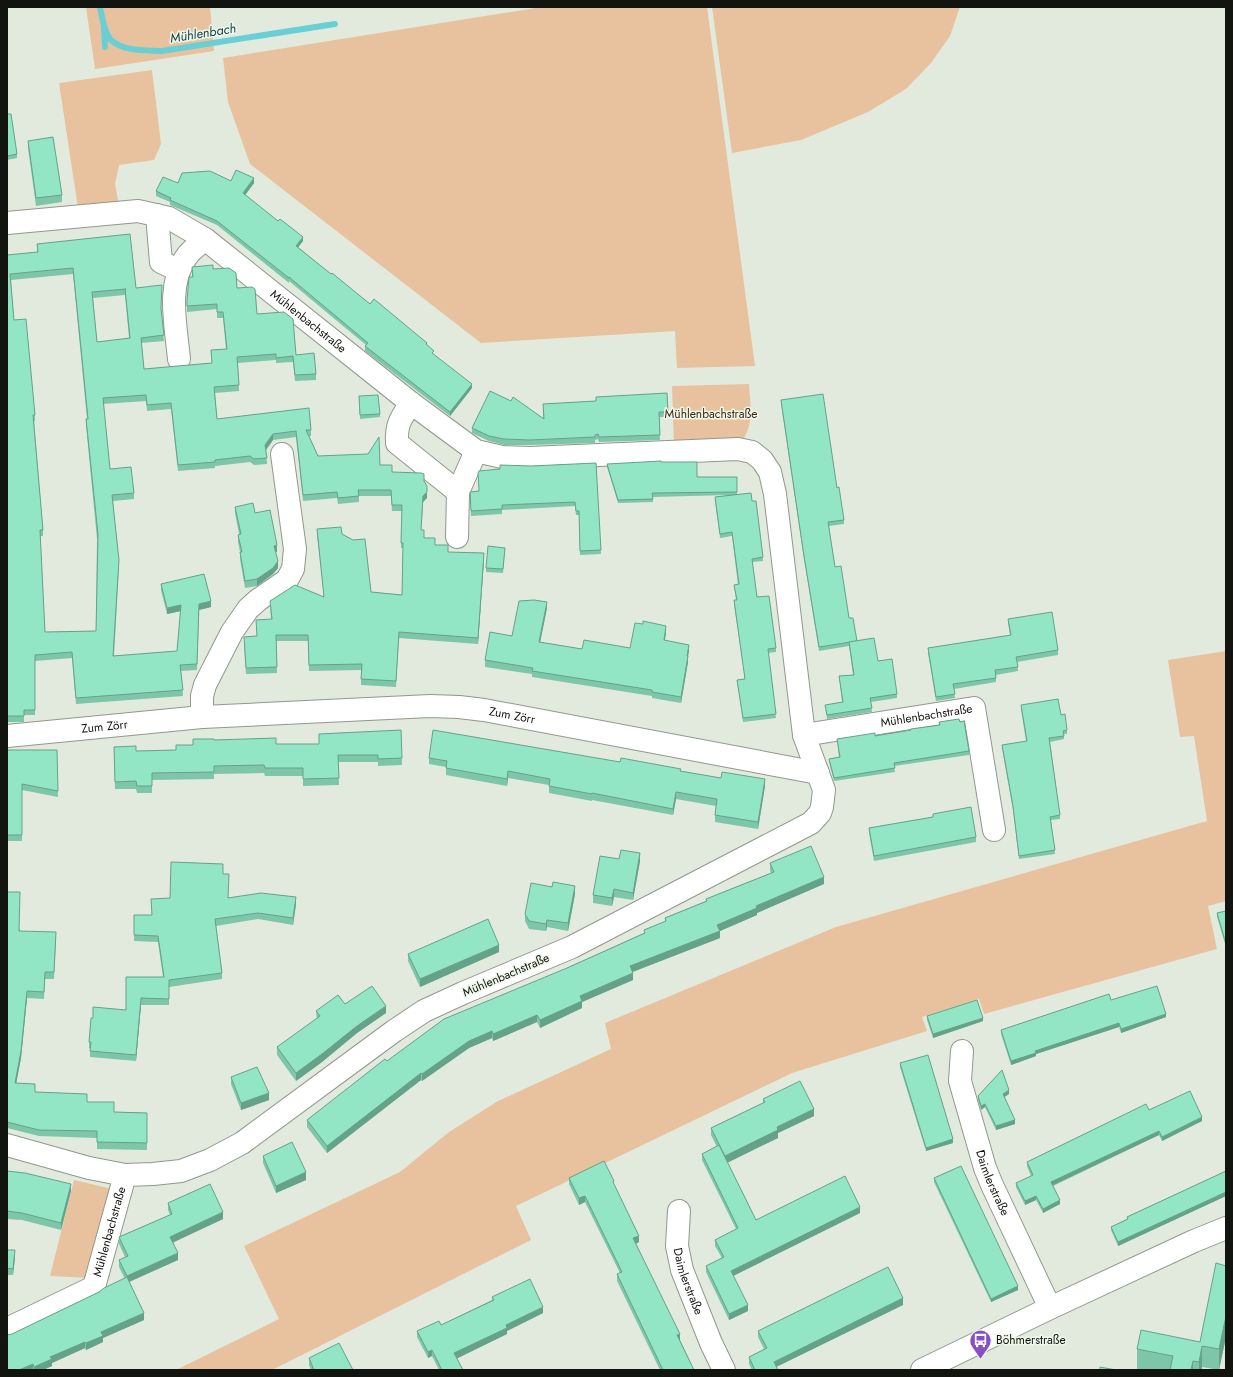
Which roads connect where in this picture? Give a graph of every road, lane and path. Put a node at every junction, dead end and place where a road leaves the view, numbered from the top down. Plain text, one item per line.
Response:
1 (158, 215) junction
2 (7, 223) edge
3 (205, 239) junction
4 (178, 270) junction
5 (180, 359) dead end
6 (411, 403) junction
7 (476, 451) junction
8 (282, 454) dead end
9 (458, 492) junction
10 (456, 537) dead end
11 (202, 717) junction
12 (804, 734) junction
13 (7, 736) edge
14 (818, 773) junction
15 (994, 830) dead end
16 (962, 1051) dead end
17 (7, 1145) edge
18 (125, 1175) junction
19 (679, 1212) dead end
20 (1226, 1228) edge
21 (1050, 1308) junction
22 (7, 1329) edge
23 (724, 1370) edge
24 (922, 1370) edge

1 - 2 street, Mühlenbachstraße
1 - 3 street, Mühlenbachstraße
1 - 4 street
3 - 4 street
3 - 6 street, Mühlenbachstraße
4 - 5 street
6 - 7 street, Mühlenbachstraße
6 - 9 street
7 - 9 street
7 - 12 street, Mühlenbachstraße
8 - 11 street
9 - 10 street
11 - 13 street, Zum Zörr
11 - 14 street, Zum Zörr
12 - 14 street, Mühlenbachstraße
12 - 15 street, Mühlenbachstraße
14 - 18 street, Mühlenbachstraße
16 - 21 street, Daimlerstraße
17 - 18 street, Mühlenbachstraße
18 - 22 street, Mühlenbachstraße
19 - 23 street, Daimlerstraße
20 - 21 street
21 - 24 street

